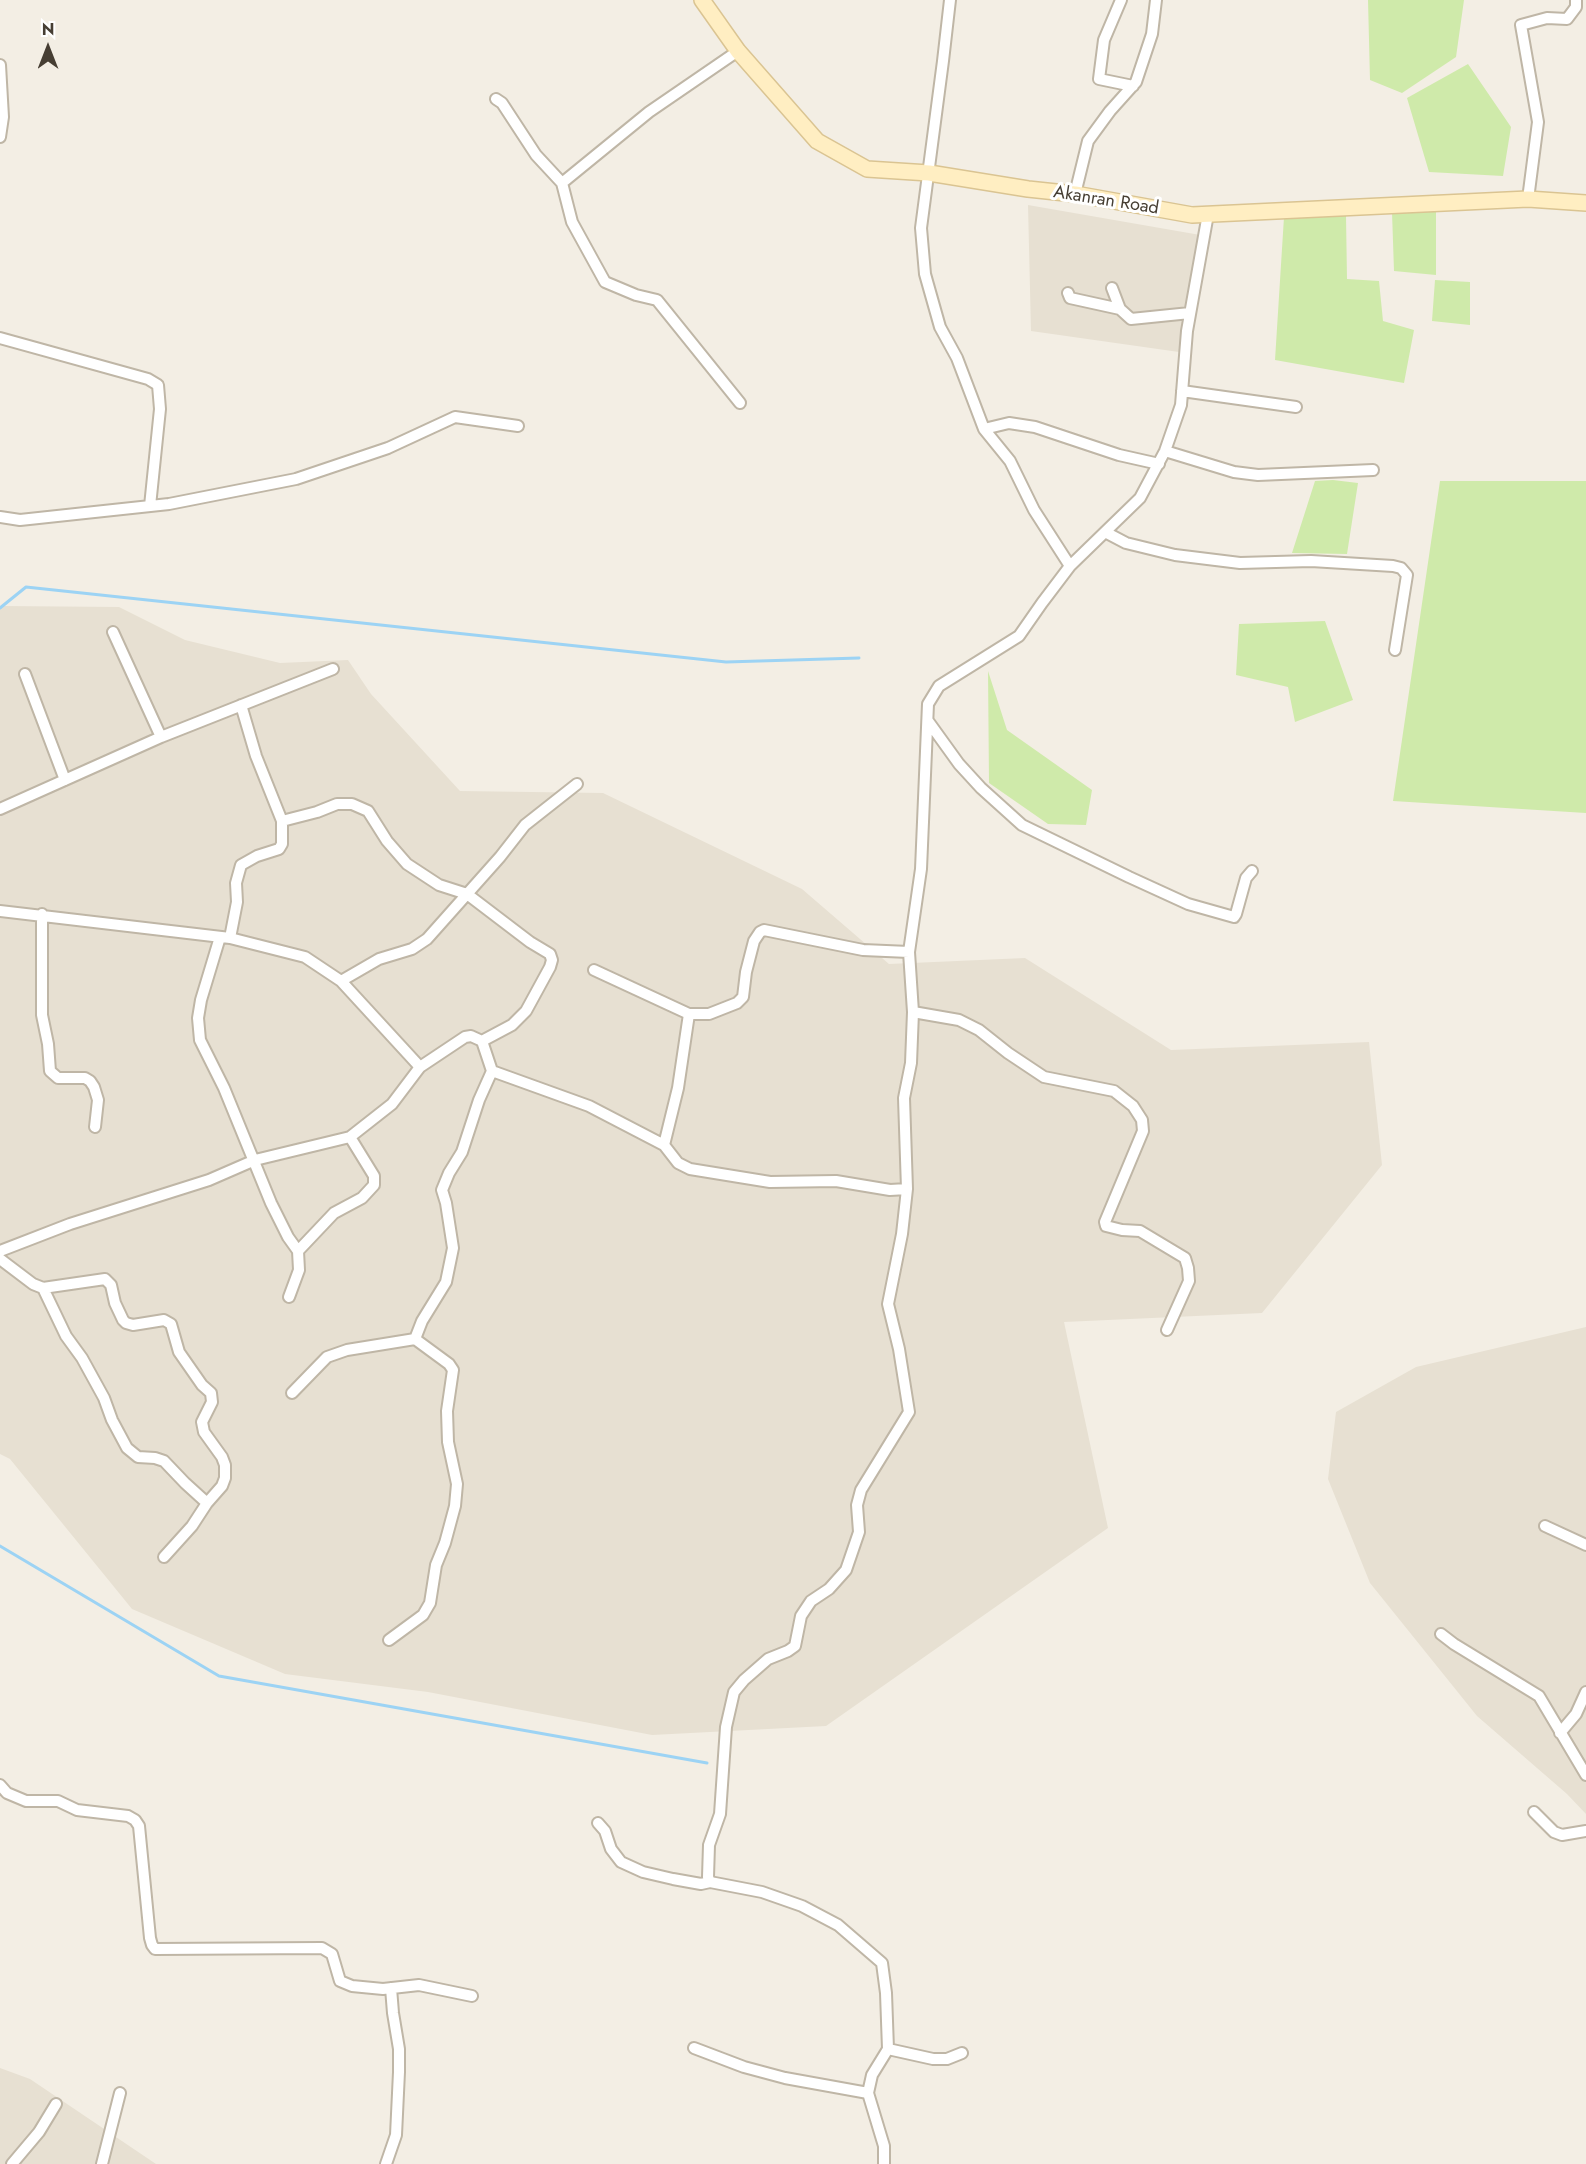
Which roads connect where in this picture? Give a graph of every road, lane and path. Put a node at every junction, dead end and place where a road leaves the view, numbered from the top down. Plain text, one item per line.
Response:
1 (702, 0) edge
2 (950, 0) edge
3 (1120, 0) edge
4 (1156, 0) edge
5 (1576, 0) edge
6 (738, 51) junction
7 (0, 65) edge
8 (1133, 86) junction
9 (496, 99) dead end
10 (0, 137) edge
11 (929, 173) junction
12 (562, 183) junction
13 (1075, 194) junction
14 (1528, 199) junction
15 (1586, 203) edge
16 (1208, 214) junction
17 (1112, 288) dead end
18 (1068, 293) dead end
19 (1120, 309) junction
20 (1190, 313) junction
21 (0, 338) edge
22 (1182, 391) junction
23 (740, 403) dead end
24 (1296, 407) dead end
25 (518, 426) dead end
26 (984, 429) junction
27 (1166, 451) junction
28 (1159, 464) junction
29 (1373, 470) dead end
30 (150, 506) junction
31 (0, 517) edge
32 (1105, 532) junction
33 (1070, 566) junction
34 (113, 632) dead end
35 (1395, 650) dead end
36 (333, 669) dead end
37 (25, 674) dead end
38 (241, 705) junction
39 (928, 721) junction
40 (161, 737) junction
41 (65, 780) junction
42 (577, 784) dead end
43 (0, 809) edge
44 (282, 821) junction
45 (1252, 871) dead end
46 (467, 894) junction
47 (0, 910) edge
48 (42, 914) junction
49 (225, 937) junction
50 (909, 952) junction
51 (594, 970) dead end
52 (341, 981) junction
53 (913, 1012) junction
54 (689, 1014) junction
55 (482, 1041) junction
56 (420, 1067) junction
57 (492, 1071) junction
58 (95, 1127) dead end
59 (350, 1137) junction
60 (664, 1145) junction
61 (255, 1160) junction
62 (907, 1190) junction
63 (0, 1251) edge
64 (298, 1251) junction
65 (0, 1259) edge
66 (43, 1288) junction
67 (289, 1297) dead end
68 (1167, 1330) dead end
69 (415, 1339) junction
70 (292, 1393) dead end
71 (207, 1503) junction
72 (1545, 1526) dead end
73 (1586, 1545) edge
74 (164, 1557) dead end
75 (1441, 1634) dead end
76 (389, 1640) dead end
77 (1586, 1692) edge
78 (1581, 1713) edge
79 (1560, 1733) junction
80 (1586, 1775) edge
81 (0, 1785) edge
82 (1534, 1812) dead end
83 (598, 1823) dead end
84 (1586, 1831) edge
85 (710, 1882) junction
86 (391, 1988) junction
87 (472, 1996) dead end
88 (694, 2048) dead end
89 (888, 2049) junction
90 (962, 2053) dead end
91 (120, 2093) dead end
92 (868, 2093) junction
93 (56, 2104) dead end
94 (12, 2164) edge
95 (102, 2164) edge
96 (386, 2164) edge
97 (884, 2164) edge

1 - 6 main road, Akanran Road
2 - 11 street
3 - 8 street
4 - 8 street
5 - 14 street
6 - 11 main road, Akanran Road
6 - 12 street
7 - 10 street
8 - 13 street
9 - 12 street
11 - 13 main road, Akanran Road
11 - 26 street
12 - 23 street
13 - 16 main road, Akanran Road
14 - 15 main road, Akanran Road
14 - 16 main road, Akanran Road
16 - 20 street
17 - 19 street
18 - 19 street
19 - 20 street
20 - 22 street
21 - 30 street
22 - 24 street
22 - 27 street
25 - 30 street
26 - 28 street
26 - 33 street
27 - 28 street
27 - 29 street
28 - 32 street
30 - 31 street
32 - 33 street
32 - 35 street
33 - 39 street
34 - 40 street
36 - 38 street
37 - 41 street
38 - 40 street
38 - 44 street
39 - 45 street
39 - 50 street
40 - 41 street
41 - 43 street
42 - 46 street
44 - 46 street
44 - 49 street
46 - 52 street
46 - 55 street
47 - 48 street
48 - 49 street
48 - 58 street
49 - 52 street
49 - 61 street
50 - 53 street
50 - 54 street
51 - 54 street
52 - 56 street
53 - 62 street
53 - 68 street
54 - 60 street
55 - 56 street
55 - 57 street
56 - 59 street
57 - 60 street
57 - 69 street
59 - 61 street
59 - 64 street
60 - 62 street
61 - 63 street
61 - 64 street
62 - 85 street
64 - 67 street
65 - 66 street
66 - 71 street
66 - 71 street
69 - 70 street
69 - 76 street
71 - 74 street
72 - 73 street
75 - 79 street
77 - 78 street
78 - 79 street
79 - 80 street
81 - 86 street
82 - 84 street
83 - 85 street
85 - 89 street
86 - 87 street
86 - 96 street
88 - 92 street
89 - 90 street
89 - 92 street
91 - 95 street
92 - 97 street
93 - 94 street

